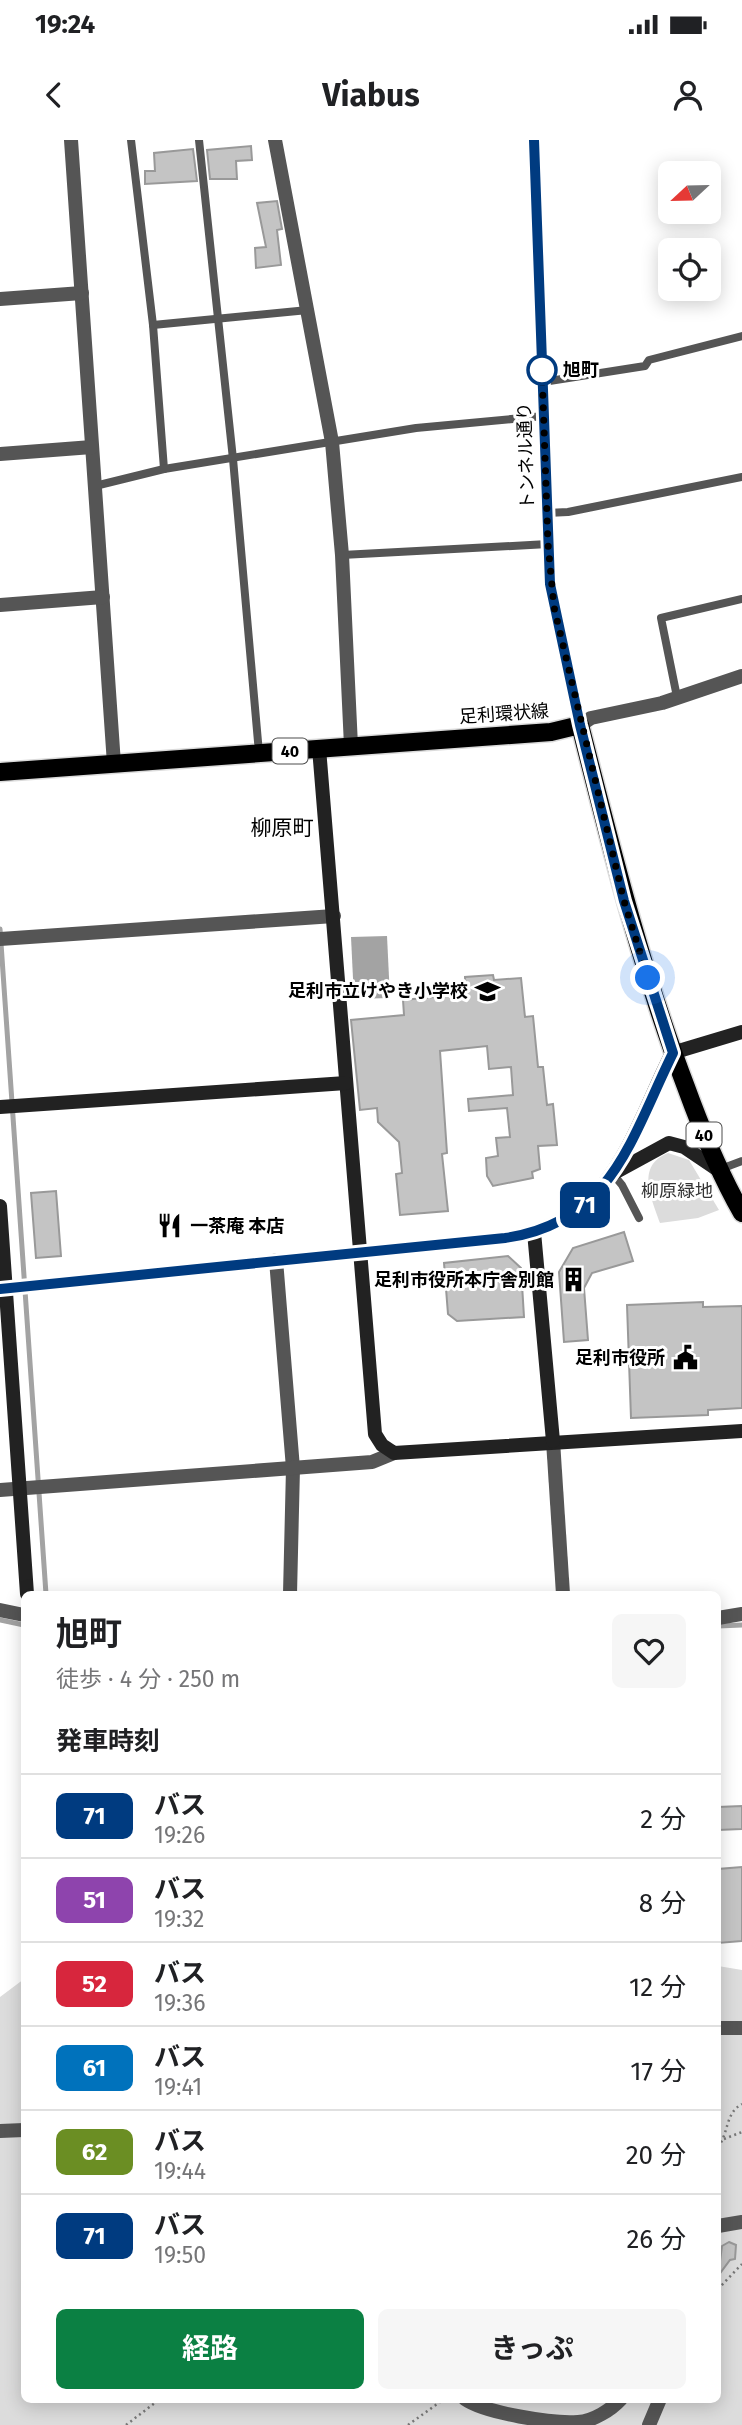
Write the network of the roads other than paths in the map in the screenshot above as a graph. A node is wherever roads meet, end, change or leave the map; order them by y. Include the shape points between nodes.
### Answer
1 (71, 140) edge
2 (131, 140) edge
3 (198, 140) edge
4 (275, 140) edge
5 (534, 140) edge
6 (82, 293) junction
7 (0, 299) edge
8 (308, 310) junction
9 (218, 319) junction
10 (153, 325) junction
11 (742, 336) edge
12 (543, 382) junction
13 (544, 416) junction
14 (332, 442) junction
15 (92, 447) junction
16 (0, 454) edge
17 (233, 460) junction
18 (164, 469) junction
19 (742, 477) edge
20 (95, 486) junction
21 (548, 513) junction
22 (548, 544) junction
23 (342, 555) junction
24 (103, 597) junction
25 (742, 599) edge
26 (0, 605) edge
27 (742, 676) edge
28 (677, 697) junction
29 (580, 725) junction
30 (351, 746) junction
31 (319, 748) junction
32 (259, 753) junction
33 (114, 764) junction
34 (0, 772) edge
35 (334, 916) junction
36 (0, 939) edge
37 (742, 1032) edge
38 (673, 1053) junction
39 (346, 1083) junction
40 (0, 1107) edge
41 (742, 1161) edge
42 (718, 1170) junction
43 (612, 1174) junction
44 (0, 1206) edge
45 (742, 1213) edge
46 (639, 1218) dead end
47 (534, 1232) junction
48 (358, 1253) junction
49 (276, 1260) junction
50 (3, 1289) edge
51 (742, 1432) edge
52 (553, 1441) junction
53 (394, 1453) junction
54 (293, 1468) junction
55 (20, 1489) junction
56 (0, 1490) edge
57 (27, 1591) edge
58 (290, 1591) edge
59 (564, 1591) edge
60 (0, 1611) edge
61 (21, 1614) edge
62 (742, 1614) edge
63 (721, 1618) edge
64 (721, 2028) edge
65 (742, 2028) edge
66 (21, 2130) edge
67 (0, 2131) edge
68 (742, 2222) edge
69 (721, 2225) edge
70 (474, 2403) edge
71 (616, 2403) edge
72 (658, 2403) edge
73 (649, 2425) edge

1 - 6 street
2 - 10 lane
3 - 9 lane
4 - 8 street
5 - 12 street, トンネル通り
6 - 7 street
6 - 15 street
8 - 9 lane
8 - 14 street
9 - 10 lane
9 - 17 lane
10 - 18 lane
11 - 12 lane via 649,360 645,366
12 - 13 street, トンネル通り
13 - 14 lane via 416,428
13 - 21 street, トンネル通り
14 - 17 lane
14 - 23 street
15 - 16 street
15 - 20 street
17 - 18 lane
17 - 32 lane
18 - 20 lane
19 - 21 lane
20 - 24 street
21 - 22 street, トンネル通り
22 - 23 lane
22 - 29 street, トンネル通り via 554,607
23 - 30 street
24 - 26 street
24 - 33 street
25 - 28 lane via 661,618
27 - 28 street
28 - 29 street via 591,718
29 - 30 main road, 足利環状線 / 40 via 551,732
29 - 38 main road, 40 via 632,931
30 - 31 main road, 足利環状線 / 40
31 - 32 main road, 足利環状線 / 40
31 - 35 street
32 - 33 main road, 足利環状線 / 40
33 - 34 main road, 足利環状線 / 40
35 - 36 street
35 - 39 street
37 - 38 street
38 - 42 main road, 40
38 - 43 street
39 - 40 street
39 - 48 street
41 - 42 lane
42 - 43 street via 684,1147 669,1143
42 - 45 main road, 40
43 - 46 lane
43 - 47 street via 580,1209 559,1224
44 - 50 street
47 - 48 street
47 - 52 street
48 - 49 street
48 - 53 street via 375,1434
49 - 50 street
49 - 54 street
50 - 55 street
51 - 52 street
52 - 53 street
52 - 59 street
53 - 54 street via 372,1462
54 - 55 street
54 - 58 street
55 - 56 street
55 - 57 street
60 - 61 street
62 - 63 street
64 - 65 street
66 - 67 street
68 - 69 street
70 - 71 street via 578,2422
72 - 73 street

